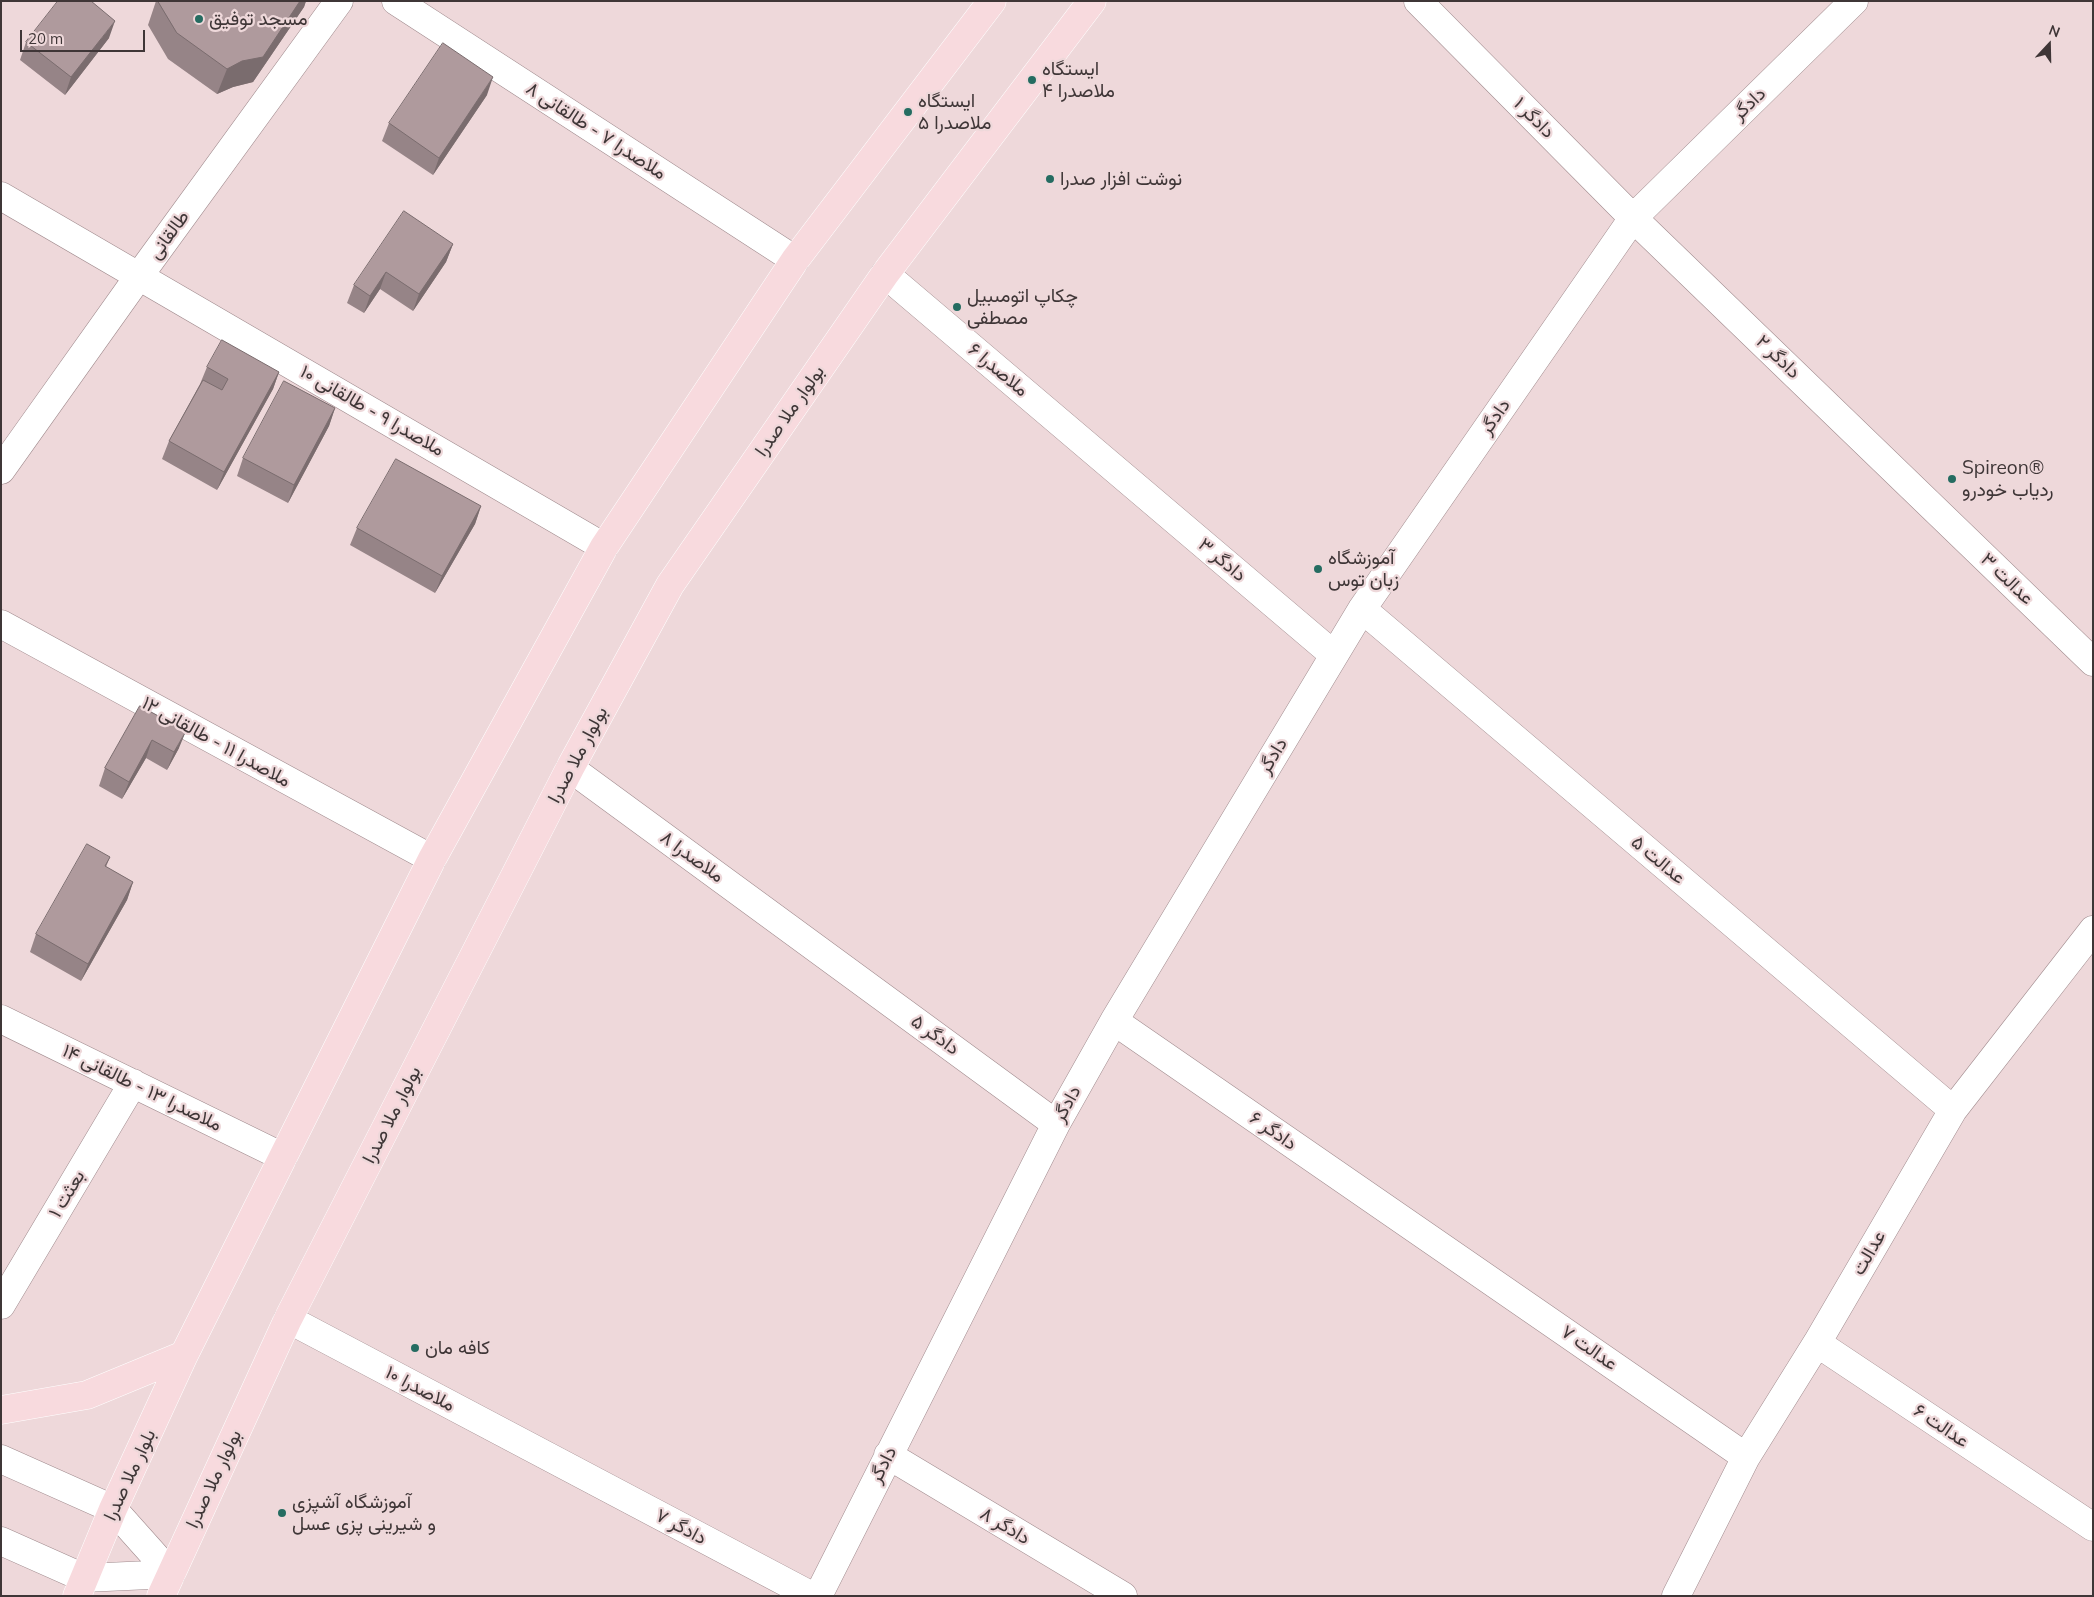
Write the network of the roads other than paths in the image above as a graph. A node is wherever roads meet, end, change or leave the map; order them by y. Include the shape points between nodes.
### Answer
1 (339, 1) edge
2 (396, 1) edge
3 (992, 1) edge
4 (1092, 1) edge
5 (1854, 1) edge
6 (1427, 10) edge
7 (1, 196) edge
8 (1633, 218) junction
9 (795, 260) junction
10 (885, 274) junction
11 (139, 276) junction
12 (1111, 466) joint
13 (1, 470) edge
14 (1922, 496) joint
15 (604, 547) junction
16 (1362, 610) junction
17 (1, 624) edge
18 (1334, 655) junction
19 (2093, 662) edge
20 (570, 768) junction
21 (432, 859) junction
22 (2093, 930) edge
23 (813, 946) joint
24 (1, 1019) edge
25 (1114, 1021) junction
26 (134, 1084) junction
27 (1953, 1110) junction
28 (1056, 1124) junction
29 (283, 1157) junction
30 (1432, 1240) joint
31 (1, 1305) edge
32 (288, 1319) junction
33 (1817, 1343) junction
34 (184, 1356) junction
35 (1, 1410) edge
36 (888, 1455) junction
37 (1746, 1456) junction
38 (551, 1458) joint
39 (1, 1459) edge
40 (113, 1509) junction
41 (2093, 1527) edge
42 (1, 1541) edge
43 (166, 1585) edge
44 (81, 1587) edge
45 (812, 1596) edge
46 (818, 1596) edge
47 (1123, 1596) edge
48 (1676, 1596) edge

1 - 11 street, طالقانی
2 - 9 street, ملاصدرا ۷ - طالقانی ۸
3 - 9 main road
4 - 10 main road, بولوار ملا صدرا
5 - 8 street, دادگر
6 - 8 street, دادگر ۱
7 - 11 street, ملاصدرا ۹ - طالقانی ۱۰
8 - 14 street, دادگر ۲
8 - 16 street, دادگر
9 - 15 main road
10 - 12 street, ملاصدرا ۶
10 - 20 main road, بولوار ملا صدرا via 670,585
11 - 13 street, طالقانی
11 - 15 street, ملاصدرا ۹ - طالقانی ۱۰
12 - 18 street, دادگر ۳
14 - 19 street, عدالت ۳
15 - 21 main road
16 - 18 street, دادگر
16 - 27 street, عدالت ۵
17 - 21 street, ملاصدرا ۱۱ - طالقانی ۱۲
18 - 25 street, دادگر
20 - 23 street, ملاصدرا ۸
20 - 32 main road, بولوار ملا صدرا
21 - 29 main road
22 - 27 street, عدالت
23 - 28 street, دادگر ۵
24 - 26 street, ملاصدرا ۱۳ - طالقانی ۱۴
25 - 28 street, دادگر
25 - 30 street, دادگر ۶
26 - 29 street, ملاصدرا ۱۳ - طالقانی ۱۴
26 - 31 street, بعثت ۱
27 - 33 street, عدالت
28 - 36 street, دادگر
29 - 34 main road
30 - 37 street, عدالت ۷
32 - 38 street, ملاصدرا ۱۰
32 - 43 main road, بولوار ملا صدرا
33 - 37 street, عدالت
33 - 41 street, عدالت ۶
34 - 35 main road via 87,1395
34 - 40 main road, بلوار ملا صدرا
36 - 46 street, دادگر
36 - 47 street, دادگر ۸
37 - 48 street, عدالت
38 - 45 street, دادگر ۷
39 - 40 street
40 - 43 street
40 - 44 main road, بلوار ملا صدرا
42 - 44 street
43 - 44 street

